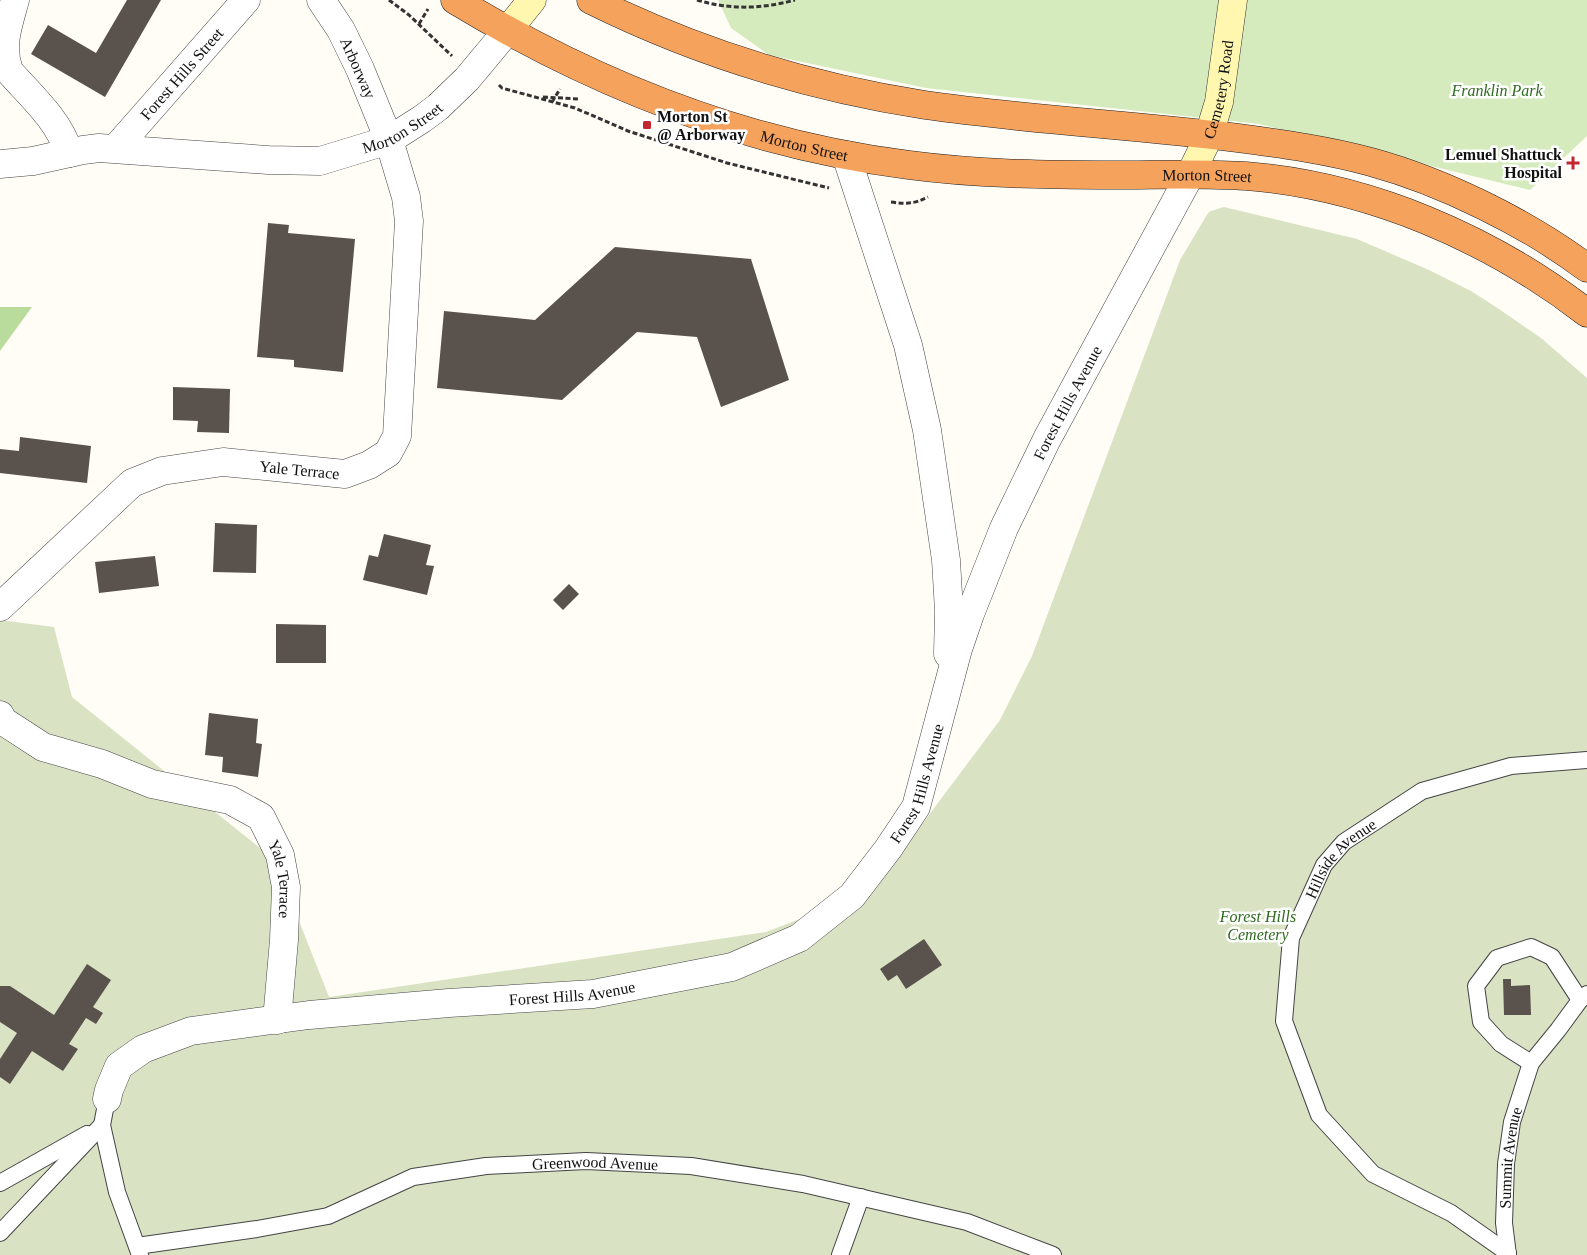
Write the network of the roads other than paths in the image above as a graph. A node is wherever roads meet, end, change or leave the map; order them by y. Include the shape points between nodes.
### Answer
1 (15, 0) edge
2 (246, 0) edge
3 (321, 0) edge
4 (532, 0) edge
5 (592, 0) edge
6 (1233, 0) edge
7 (443, 2) edge
8 (507, 31) junction
9 (1209, 135) junction
10 (389, 140) junction
11 (116, 148) junction
12 (68, 153) junction
13 (846, 155) junction
14 (0, 164) edge
15 (1190, 175) junction
16 (1587, 268) edge
17 (1587, 313) edge
18 (0, 607) edge
19 (945, 698) junction
20 (0, 715) edge
21 (1587, 760) edge
22 (1584, 997) edge
23 (277, 1020) junction
24 (1530, 1063) junction
25 (105, 1112) junction
26 (0, 1183) edge
27 (861, 1197) junction
28 (0, 1233) edge
29 (139, 1251) edge
30 (1508, 1254) edge
31 (840, 1255) edge
32 (1053, 1255) edge

1 - 12 street via 4,40 4,60 9,71 54,123
2 - 11 street, Forest Hills Street
3 - 10 street, Arborway via 360,69
4 - 8 street
5 - 9 highway via 658,30 740,61 852,91 945,108
6 - 9 street, Cemetery Road via 1219,102
7 - 8 highway
8 - 10 street, Morton Street via 477,69 438,107
8 - 13 highway, Morton Street via 563,60 677,108 773,138
9 - 15 street, Cemetery Road
9 - 16 highway via 1317,150 1396,170 1491,210
10 - 11 street, Morton Street via 320,161
10 - 18 street, Yale Terrace via 406,197 409,221 397,436 388,453 345,474 223,462 162,471 132,484
11 - 12 street, Morton Street
12 - 14 street, Morton Street
13 - 15 highway, Morton Street via 988,173
13 - 19 street, Forest Hills Avenue via 908,345 927,430 946,560 949,650
15 - 17 highway, Morton Street via 1270,179 1378,203 1436,225 1494,253
15 - 19 street, Forest Hills Avenue via 1025,483 970,614
19 - 23 street, Forest Hills Avenue via 916,807 852,896 799,938 732,967 593,994 440,1004
20 - 23 street, Yale Terrace via 3,721 43,747 102,764 152,784 230,800 261,817 280,855 286,887
21 - 30 lane, Hillside Avenue via 1511,766 1422,791 1344,842 1324,865 1291,938 1284,1021 1319,1115 1373,1174 1451,1213
22 - 24 lane, Summit Avenue
22 - 24 lane, Summit Avenue via 1552,957 1531,947 1497,958 1476,986 1481,1022 1501,1044
23 - 25 street, Forest Hills Avenue via 191,1031 143,1049 120,1066 109,1090
24 - 30 lane, Summit Avenue via 1512,1122 1506,1164 1504,1223
25 - 26 lane
25 - 28 lane
25 - 29 lane via 117,1192
27 - 29 lane, Greenwood Avenue via 691,1166 586,1161 486,1166 413,1177 328,1216
27 - 31 lane
27 - 32 lane, Greenwood Avenue via 967,1222

